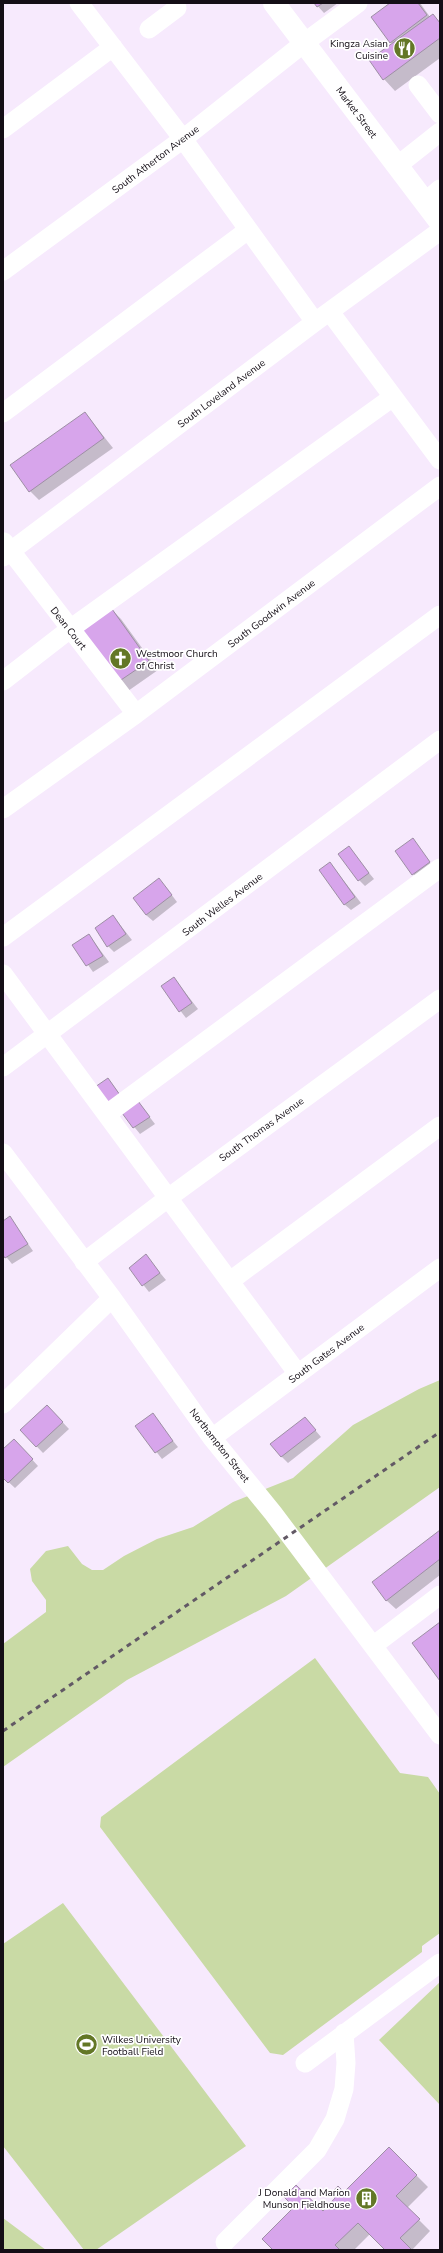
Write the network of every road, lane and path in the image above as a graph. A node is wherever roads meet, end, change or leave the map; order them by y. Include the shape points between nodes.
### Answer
1 (79, 3) edge
2 (274, 3) edge
3 (358, 3) edge
4 (178, 5) edge
5 (149, 29) dead end
6 (304, 43) junction
7 (113, 47) junction
8 (418, 85) dead end
9 (440, 114) edge
10 (3, 129) edge
11 (438, 138) edge
12 (183, 139) junction
13 (397, 166) junction
14 (432, 196) edge
15 (440, 222) edge
16 (248, 230) junction
17 (440, 231) edge
18 (3, 271) edge
19 (323, 317) junction
20 (393, 397) junction
21 (3, 413) edge
22 (440, 460) edge
23 (440, 486) edge
24 (6, 550) edge
25 (440, 615) edge
26 (70, 630) junction
27 (3, 681) edge
28 (136, 714) junction
29 (440, 740) edge
30 (3, 809) edge
31 (440, 868) edge
32 (3, 937) edge
33 (3, 974) edge
34 (440, 999) edge
35 (48, 1034) junction
36 (3, 1067) edge
37 (106, 1114) junction
38 (440, 1126) edge
39 (3, 1153) edge
40 (168, 1198) junction
41 (84, 1262) junction
42 (440, 1268) edge
43 (230, 1281) junction
44 (112, 1298) junction
45 (298, 1374) junction
46 (3, 1404) edge
47 (212, 1438) junction
48 (440, 1595) edge
49 (374, 1645) junction
50 (440, 1735) edge
51 (440, 1963) edge
52 (344, 2033) junction
53 (305, 2063) dead end
54 (225, 2242) dead end

1 - 7 street
2 - 6 main road, Market Street
3 - 6 street, South Atherton Avenue
4 - 5 street
6 - 12 street, South Atherton Avenue
6 - 13 main road, Market Street
7 - 10 street
7 - 12 street
8 - 9 street
11 - 13 street
12 - 16 street
12 - 18 street, South Atherton Avenue
13 - 14 main road, Market Street
14 - 15 main road, Market Street
16 - 19 street
16 - 21 street
17 - 19 street, South Loveland Avenue
19 - 20 street
19 - 24 street, South Loveland Avenue
20 - 22 street
20 - 26 street
23 - 28 street, South Goodwin Avenue
24 - 26 street, Dean Court
25 - 32 street
26 - 27 street
26 - 28 street, Dean Court
28 - 30 street, South Goodwin Avenue
29 - 35 street, South Welles Avenue
31 - 37 street
33 - 35 street
34 - 40 street, South Thomas Avenue
35 - 36 street, South Welles Avenue
35 - 37 street
37 - 40 street
38 - 43 street
39 - 41 street, Northampton Street
40 - 41 street, South Thomas Avenue
40 - 43 street
41 - 44 street, Northampton Street
42 - 45 street, South Gates Avenue
43 - 45 street
44 - 46 street
44 - 47 street, Northampton Street
45 - 47 street, South Gates Avenue
47 - 49 street, Northampton Street
48 - 49 street
49 - 50 street, Northampton Street
51 - 52 street
52 - 53 street
52 - 54 street via 344,2089 331,2126 317,2150

